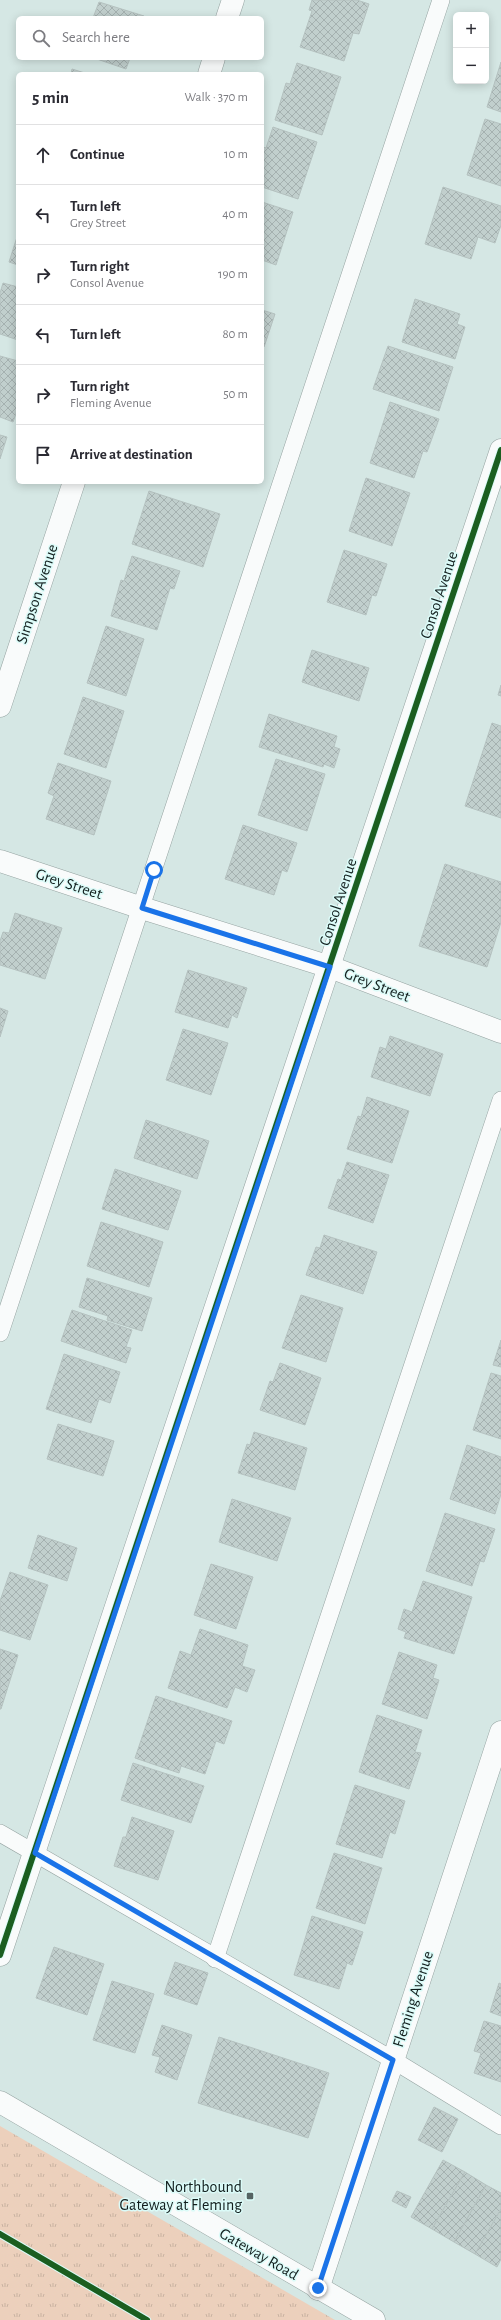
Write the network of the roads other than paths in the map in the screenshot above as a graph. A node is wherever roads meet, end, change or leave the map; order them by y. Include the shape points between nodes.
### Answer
1 (233, 0) edge
2 (441, 0) edge
3 (228, 16) edge
4 (213, 60) edge
5 (210, 72) edge
6 (501, 450) edge
7 (73, 484) edge
8 (0, 706) edge
9 (0, 861) edge
10 (142, 908) junction
11 (330, 967) junction
12 (501, 1032) edge
13 (501, 1100) edge
14 (0, 1333) edge
15 (501, 1732) edge
16 (0, 1833) edge
17 (35, 1853) junction
18 (0, 1955) edge
19 (215, 1958) junction
20 (393, 2060) junction
21 (0, 2102) edge
22 (501, 2126) edge
23 (318, 2288) junction
24 (374, 2320) edge

1 - 3 street
2 - 10 lane
4 - 5 street
6 - 11 street, Consol Avenue
7 - 8 street, Simpson Avenue
9 - 10 street, Grey Street
10 - 11 street, Grey Street
10 - 14 lane
11 - 12 street, Grey Street
11 - 17 street, Consol Avenue
13 - 19 lane
15 - 20 street, Fleming Avenue
16 - 17 lane
17 - 18 street, Consol Avenue
17 - 19 lane
19 - 20 lane
20 - 22 lane
20 - 23 street, Fleming Avenue
21 - 23 street, Gateway Road
23 - 24 street, Gateway Road

